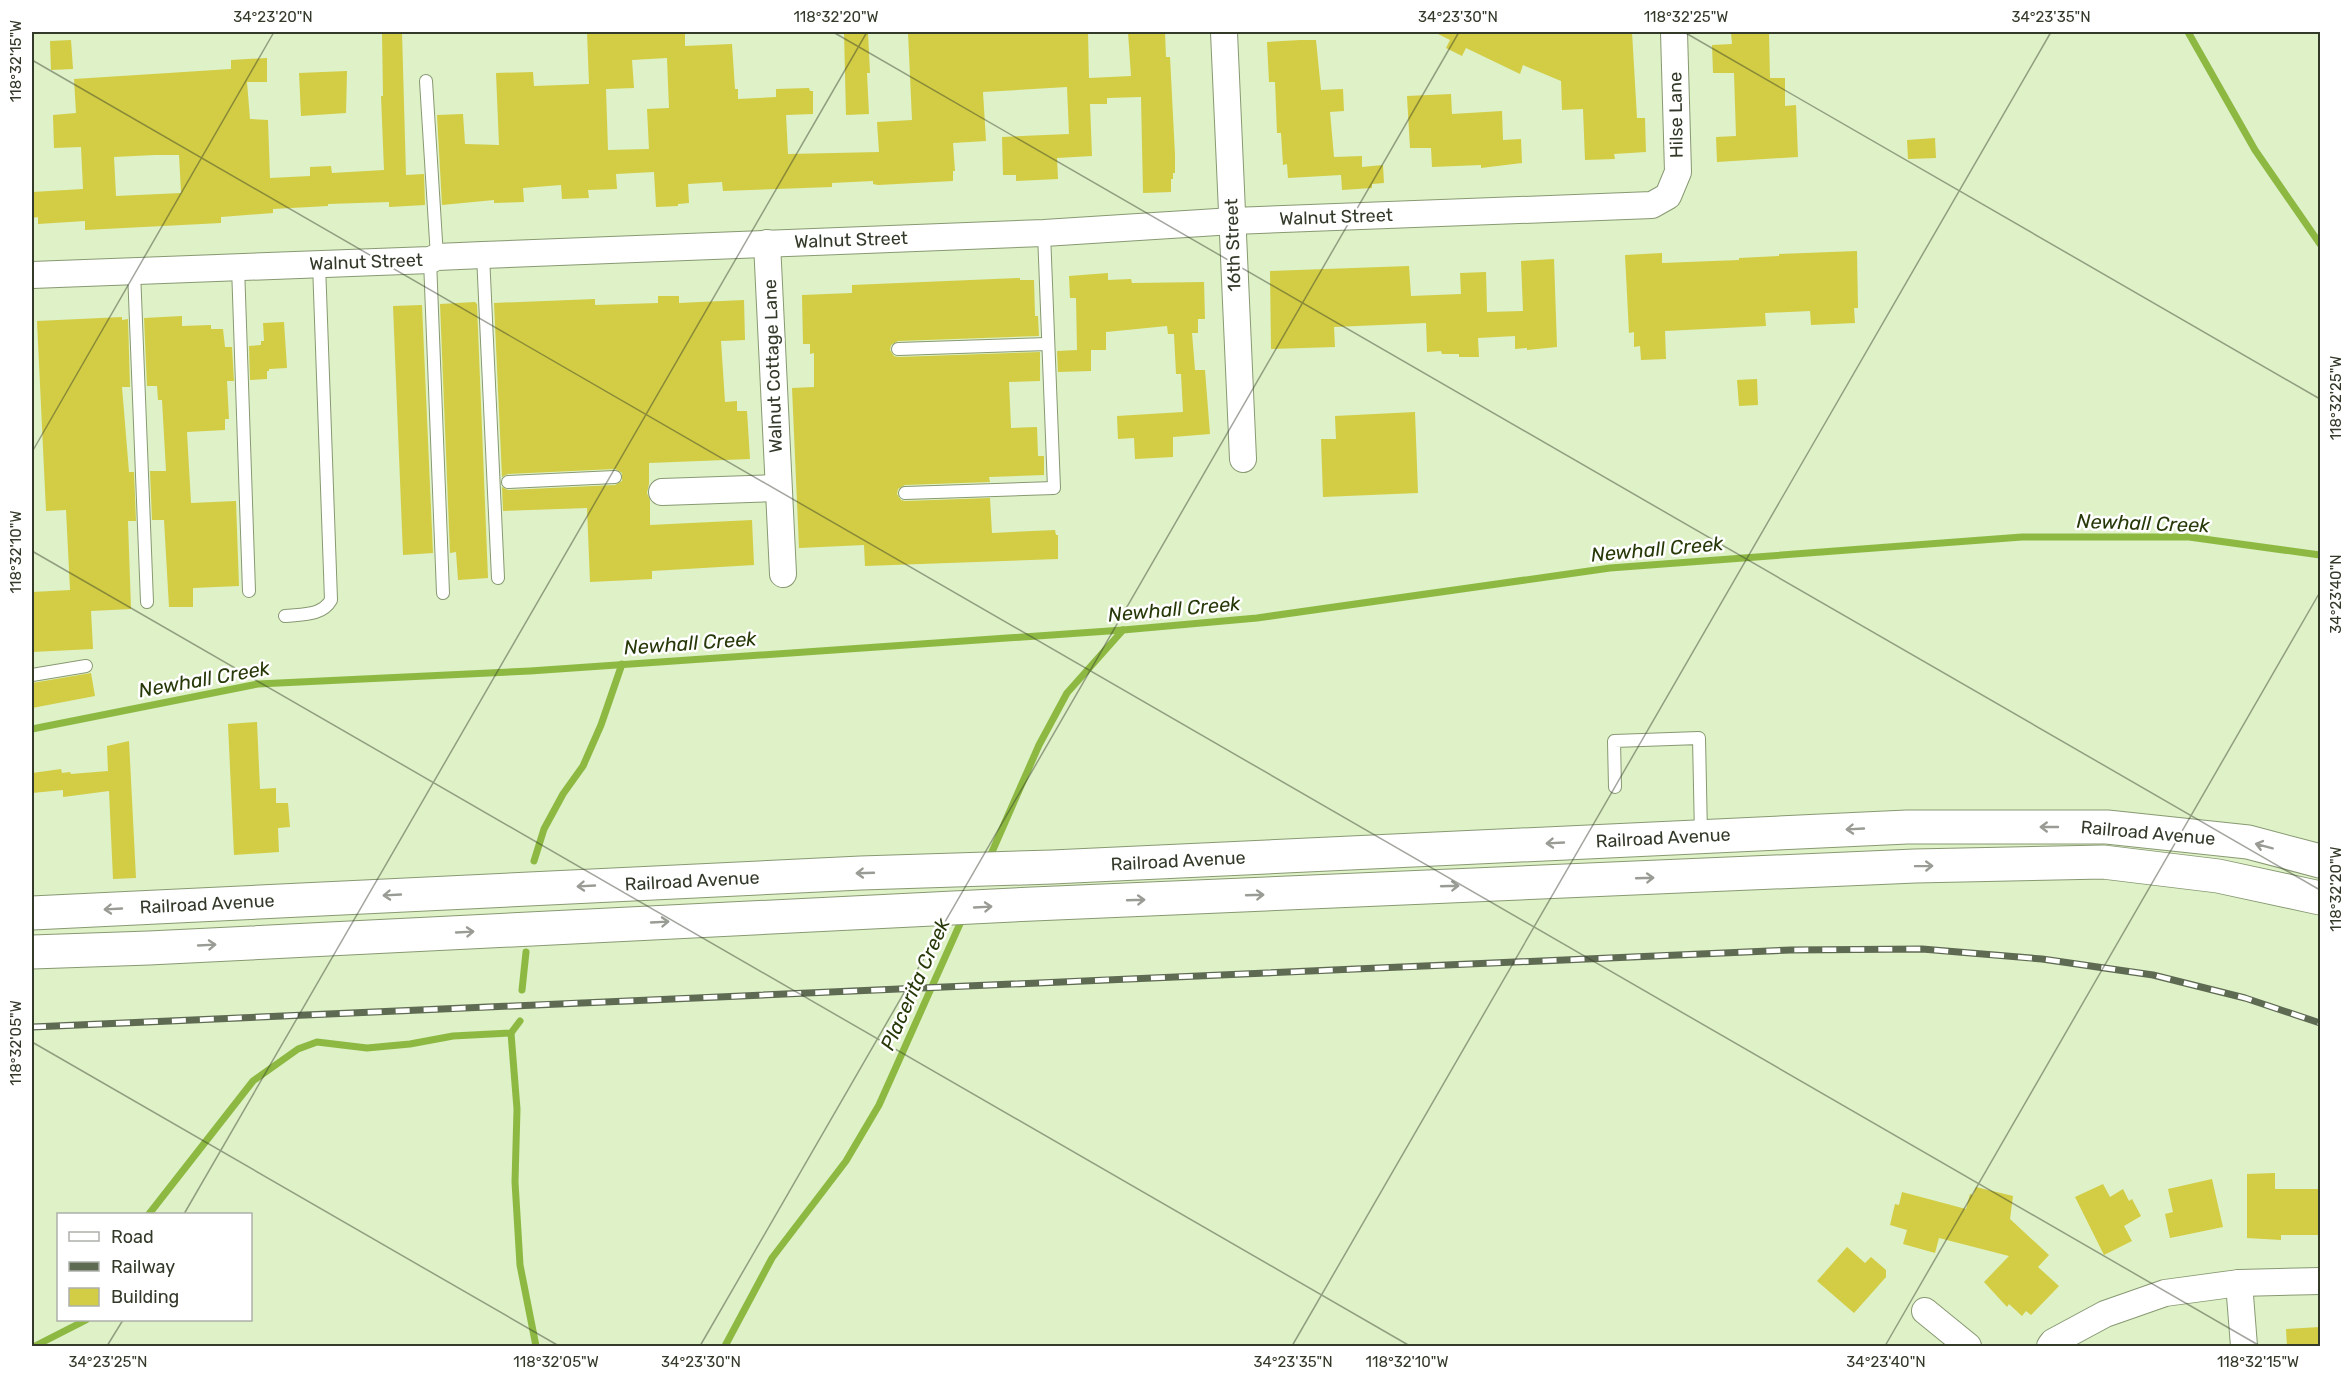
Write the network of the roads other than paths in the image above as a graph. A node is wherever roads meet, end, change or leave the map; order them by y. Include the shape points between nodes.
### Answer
1 (1224, 32) edge
2 (1674, 32) edge
3 (426, 81) dead end
4 (1668, 196) joint
5 (1233, 221) junction
6 (1044, 233) junction
7 (767, 243) junction
8 (483, 255) junction
9 (434, 259) junction
10 (319, 264) junction
11 (238, 266) junction
12 (134, 271) junction
13 (32, 275) edge
14 (1048, 344) junction
15 (898, 349) dead end
16 (1243, 459) dead end
17 (615, 477) dead end
18 (508, 482) dead end
19 (778, 488) junction
20 (662, 492) dead end
21 (905, 493) dead end
22 (783, 574) dead end
23 (498, 578) dead end
24 (249, 591) dead end
25 (443, 593) dead end
26 (147, 602) dead end
27 (285, 616) dead end
28 (86, 666) dead end
29 (32, 675) edge
30 (1615, 788) dead end
31 (1701, 837) junction
32 (2320, 861) edge
33 (2320, 898) edge
34 (181, 905) junction
35 (32, 913) edge
36 (32, 941) edge
37 (32, 952) edge
38 (2320, 1281) edge
39 (2240, 1283) junction
40 (1925, 1311) dead end
41 (1968, 1347) edge
42 (2050, 1347) edge
43 (2244, 1347) edge

1 - 5 street, 16th Street
2 - 4 street, Hilse Lane via 1678,172
3 - 9 lane
4 - 5 street, Walnut Street via 1652,205
5 - 6 street, Walnut Street
5 - 16 street, 16th Street
6 - 7 street, Walnut Street
6 - 14 lane
7 - 8 street, Walnut Street
7 - 19 street, Walnut Cottage Lane
8 - 9 street, Walnut Street
8 - 23 lane
9 - 10 street, Walnut Street
9 - 25 lane
10 - 11 street, Walnut Street
10 - 27 lane via 331,600 319,612
11 - 12 street, Walnut Street
11 - 24 lane
12 - 13 street, Walnut Street
12 - 26 lane
14 - 15 lane
14 - 21 lane via 1054,488
17 - 18 lane
19 - 20 street
19 - 22 street, Walnut Cottage Lane
28 - 29 lane
30 - 31 lane via 1614,741 1699,738
32 -> 31 main road, Railroad Avenue via 2248,842 2107,827 1907,826
31 -> 34 main road, Railroad Avenue
37 -> 33 main road, Railroad Avenue via 1915,866 2103,862 2218,876
34 -> 35 main road, Railroad Avenue
34 - 36 main road via 162,924 140,930 37,935
38 - 39 street
39 - 42 street via 2165,1293 2105,1314
39 - 43 street
40 - 41 street

